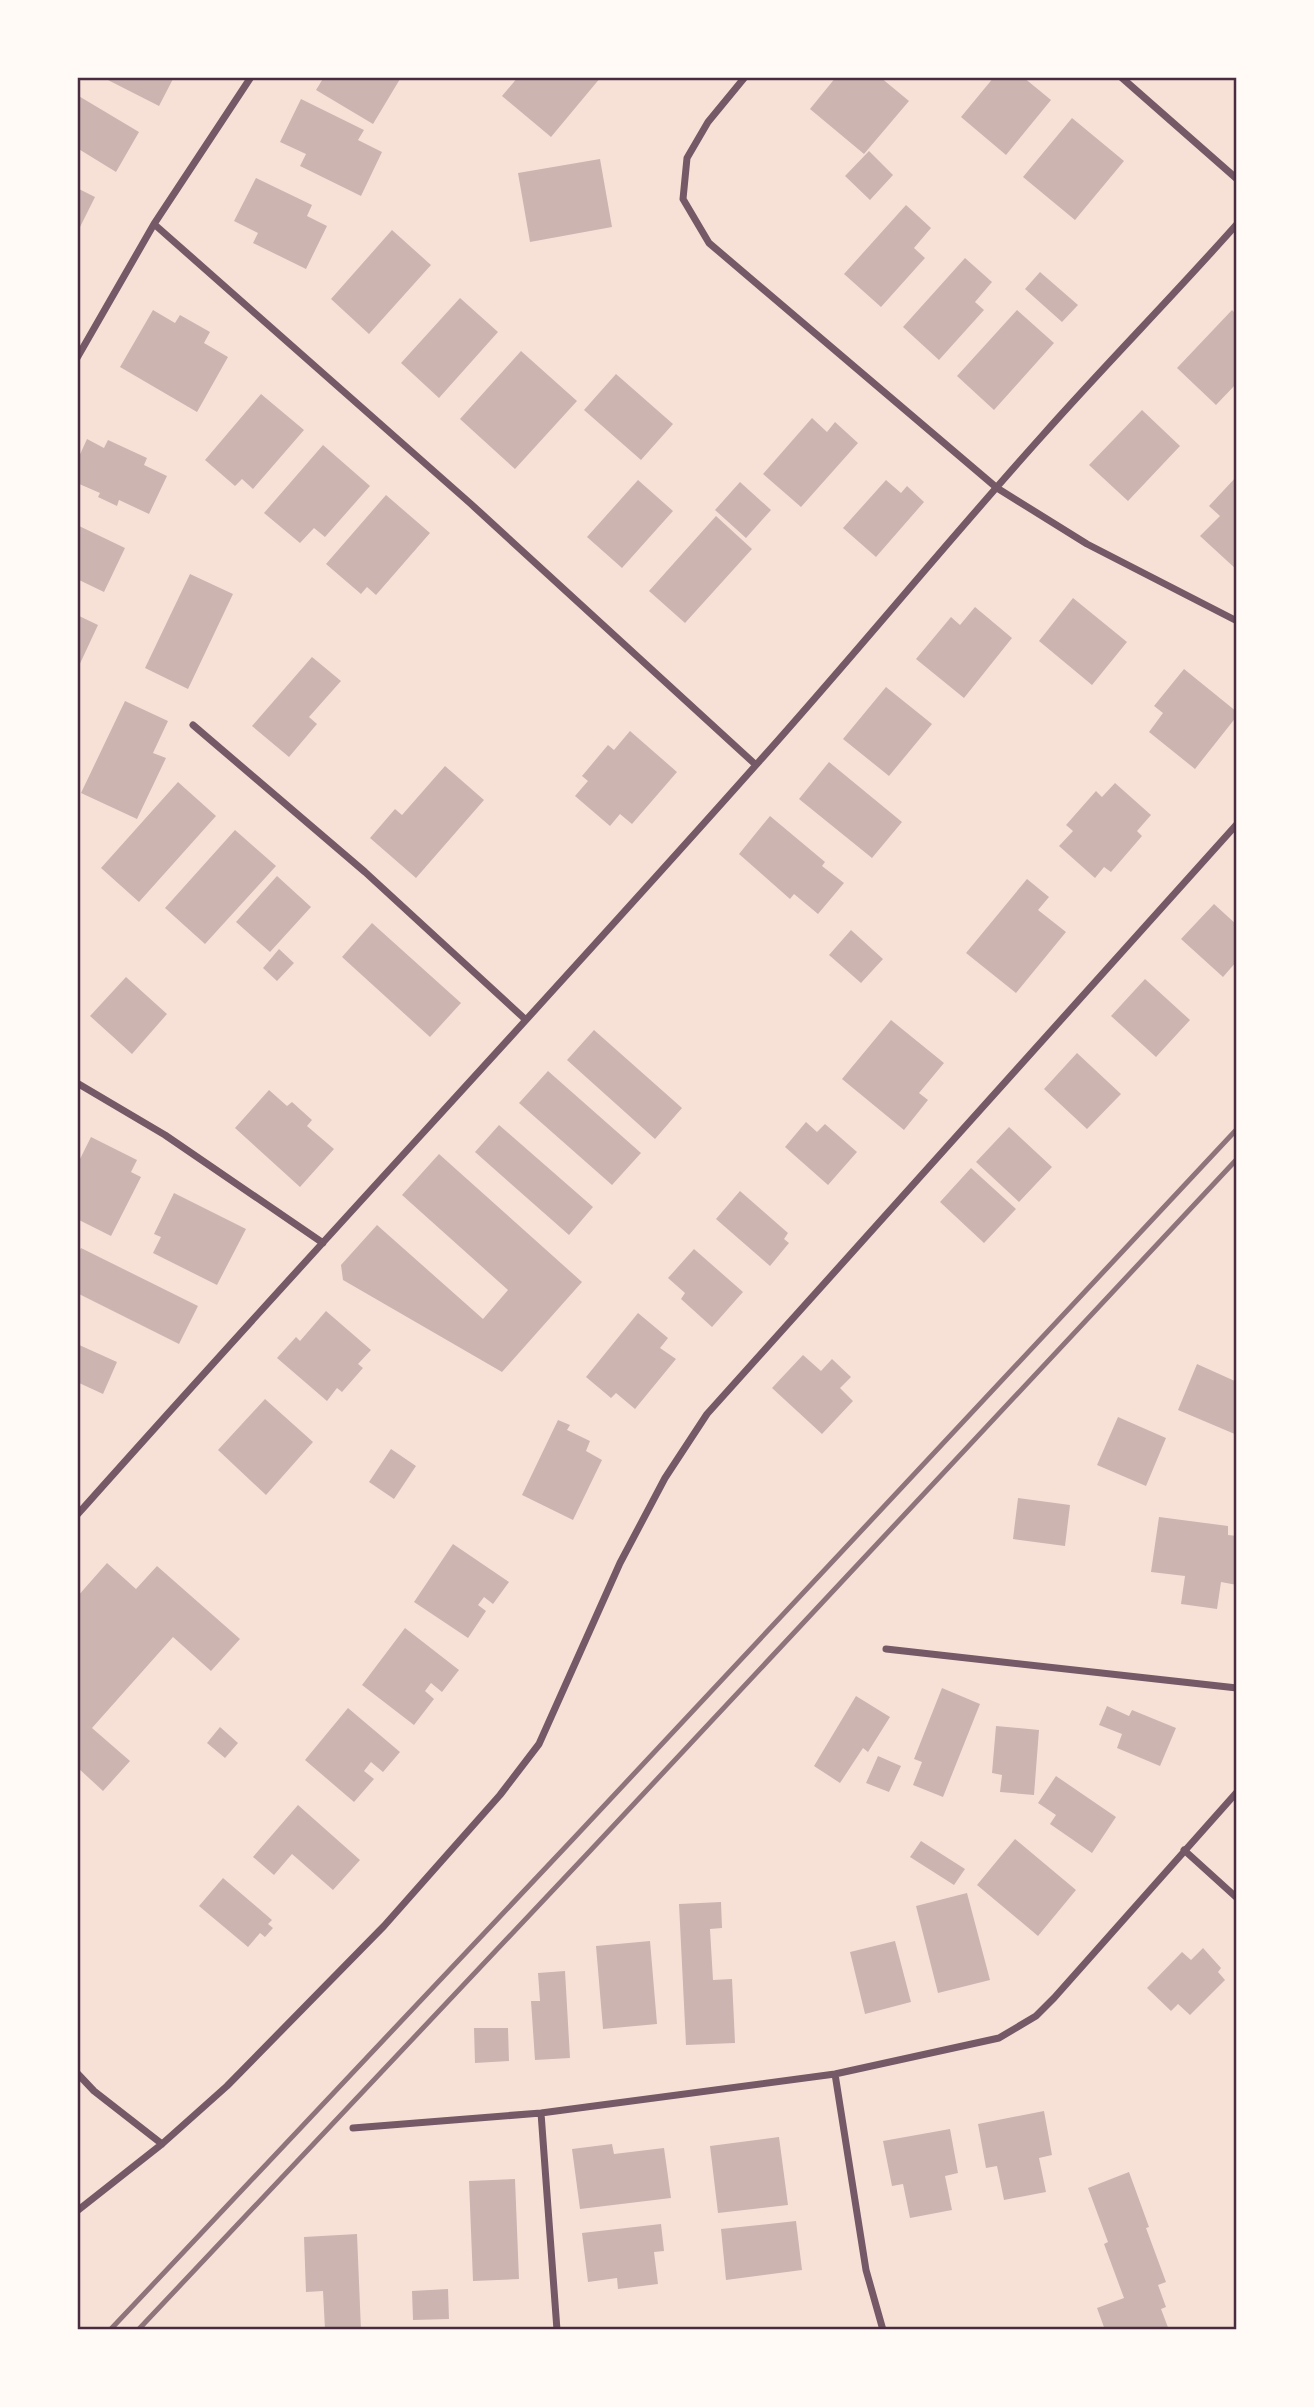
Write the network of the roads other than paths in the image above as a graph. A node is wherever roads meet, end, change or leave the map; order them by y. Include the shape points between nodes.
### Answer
1 (251, 77) edge
2 (745, 77) edge
3 (1121, 77) edge
4 (1237, 178) edge
5 (154, 224) junction
6 (1237, 224) edge
7 (77, 358) edge
8 (997, 488) junction
9 (1237, 621) edge
10 (193, 725) dead end
11 (757, 765) junction
12 (1237, 824) edge
13 (526, 1020) junction
14 (77, 1083) edge
15 (323, 1243) junction
16 (77, 1515) edge
17 (886, 1648) dead end
18 (1237, 1688) edge
19 (1237, 1792) edge
20 (1184, 1850) junction
21 (1237, 1898) edge
22 (77, 2073) edge
23 (835, 2074) junction
24 (541, 2113) junction
25 (353, 2128) dead end
26 (162, 2144) junction
27 (77, 2211) edge
28 (557, 2330) edge
29 (883, 2330) edge

1 - 5 street
2 - 8 street via 708,122 687,158 683,199 709,243
3 - 4 street
5 - 7 street
5 - 11 street
6 - 8 street
8 - 9 street via 1087,544
8 - 11 street
10 - 13 street via 365,872
11 - 13 street
12 - 26 street via 707,1414 665,1478 620,1563 540,1744 500,1795 384,1926 227,2086
13 - 15 street
14 - 15 street via 165,1136
15 - 16 street
17 - 18 street
19 - 20 street
20 - 21 street
20 - 23 street via 1036,2016 999,2038
22 - 26 street
23 - 24 street
23 - 29 street via 866,2270
24 - 25 street
24 - 28 street
26 - 27 street

